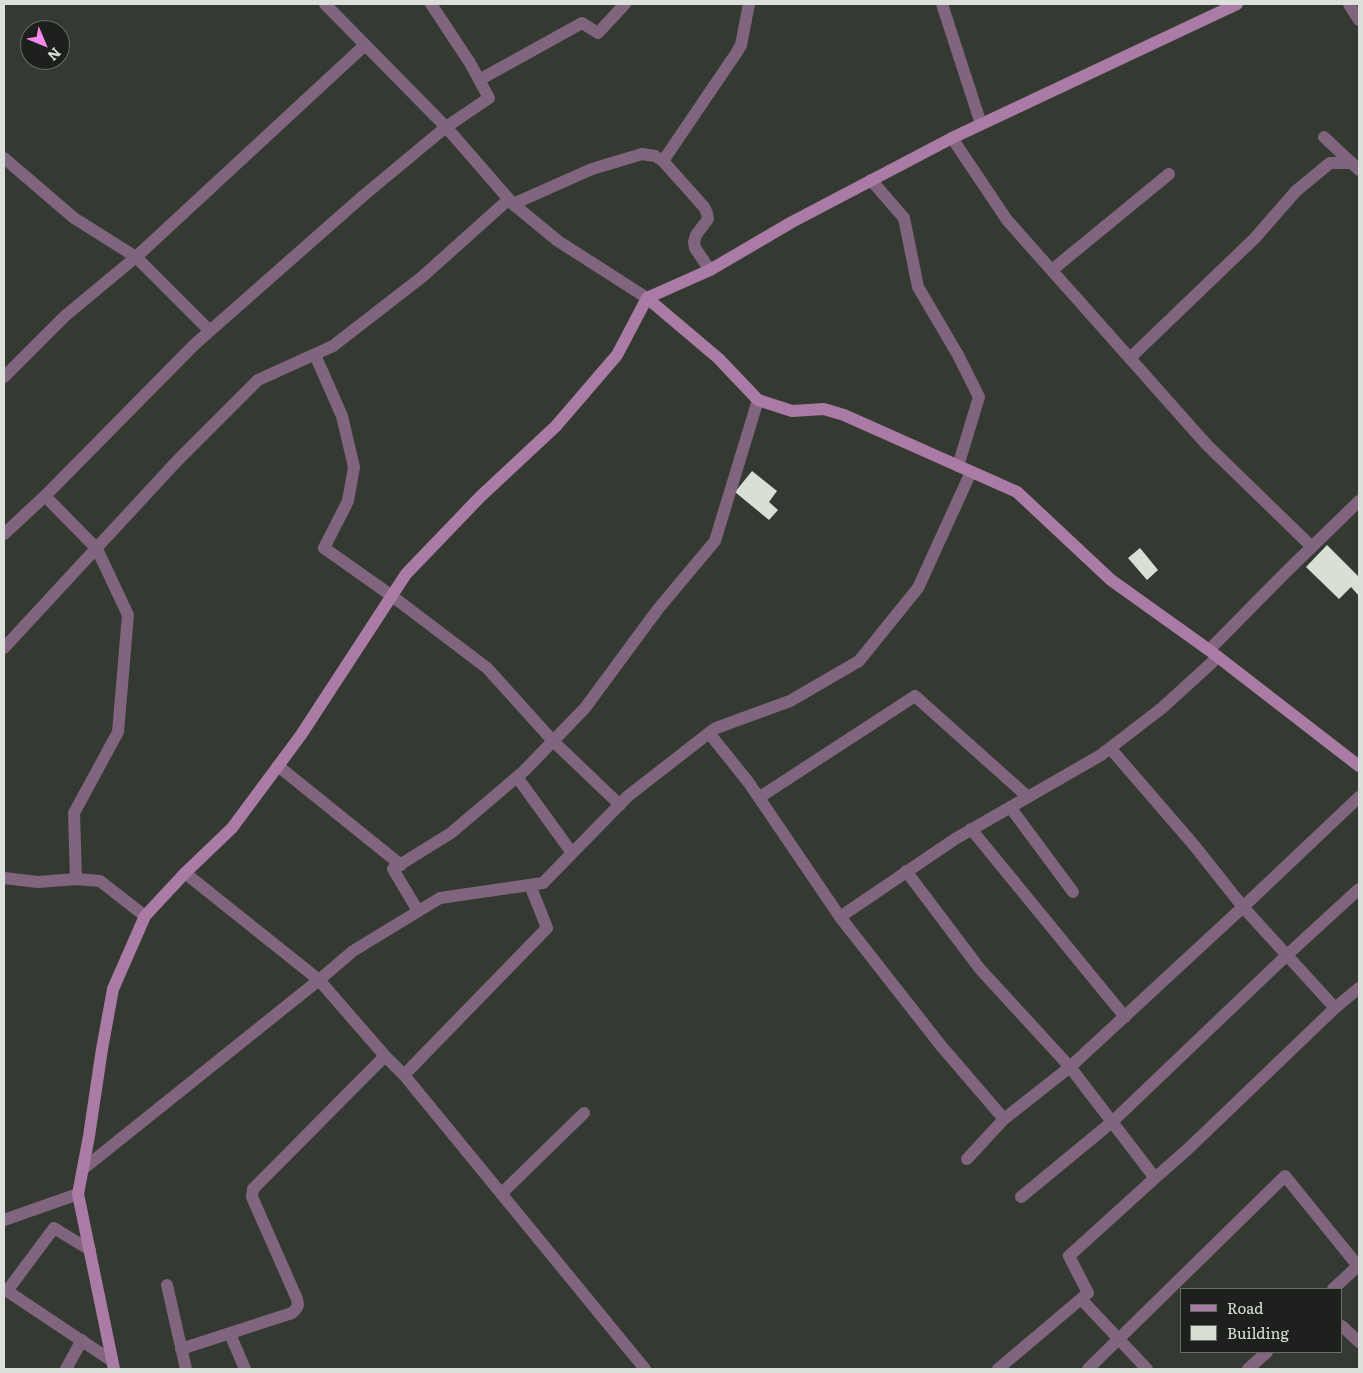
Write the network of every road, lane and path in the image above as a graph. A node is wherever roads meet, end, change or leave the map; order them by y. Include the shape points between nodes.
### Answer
1 (325, 4) edge
2 (431, 4) edge
3 (625, 4) edge
4 (749, 4) edge
5 (942, 4) edge
6 (1237, 4) edge
7 (1349, 4) edge
8 (1359, 20) edge
9 (365, 45) junction
10 (479, 80) junction
11 (981, 124) junction
12 (446, 127) junction
13 (1324, 137) dead end
14 (952, 138) junction
15 (5, 161) edge
16 (663, 161) junction
17 (1356, 167) edge
18 (1169, 174) dead end
19 (872, 180) junction
20 (511, 202) junction
21 (136, 258) junction
22 (710, 270) junction
23 (1052, 270) junction
24 (647, 298) junction
25 (210, 331) junction
26 (315, 355) junction
27 (1130, 358) junction
28 (4, 377) edge
29 (758, 400) junction
30 (958, 466) junction
31 (971, 472) junction
32 (45, 496) junction
33 (1359, 501) edge
34 (4, 534) edge
35 (1312, 546) junction
36 (97, 549) junction
37 (392, 596) junction
38 (4, 648) edge
39 (1213, 654) junction
40 (709, 733) junction
41 (553, 741) junction
42 (1110, 748) junction
43 (278, 766) junction
44 (1359, 766) edge
45 (517, 777) junction
46 (1028, 797) junction
47 (1359, 797) edge
48 (760, 798) junction
49 (620, 805) junction
50 (1010, 807) junction
51 (971, 830) junction
52 (572, 853) junction
53 (401, 865) junction
54 (906, 871) junction
55 (185, 873) junction
56 (4, 878) edge
57 (76, 878) junction
58 (530, 885) junction
59 (1359, 889) edge
60 (1073, 892) dead end
61 (1243, 907) junction
62 (418, 911) junction
63 (145, 916) junction
64 (840, 917) junction
65 (1287, 955) junction
66 (319, 980) junction
67 (1359, 988) edge
68 (1336, 1008) junction
69 (1125, 1017) junction
70 (384, 1056) junction
71 (1070, 1067) junction
72 (404, 1075) junction
73 (584, 1112) dead end
74 (1004, 1119) junction
75 (1112, 1122) junction
76 (967, 1159) dead end
77 (83, 1169) junction
78 (1155, 1178) junction
79 (502, 1193) junction
80 (78, 1194) junction
81 (1021, 1197) dead end
82 (4, 1220) edge
83 (90, 1250) junction
84 (1359, 1265) edge
85 (167, 1285) dead end
86 (1334, 1288) edge
87 (1081, 1299) junction
88 (1343, 1327) edge
89 (230, 1334) junction
90 (82, 1340) junction
91 (1120, 1340) junction
92 (1359, 1342) edge
93 (181, 1349) junction
94 (1266, 1353) edge
95 (113, 1365) edge
96 (66, 1369) edge
97 (186, 1369) edge
98 (245, 1369) edge
99 (645, 1369) edge
100 (998, 1369) edge
101 (1088, 1369) edge
102 (1147, 1369) edge
103 (1248, 1369) edge

1 - 9 street
2 - 10 street
3 - 10 street via 598,34 582,23
4 - 16 street via 737,52
5 - 11 street
6 - 11 main road
7 - 8 street
9 - 12 street
9 - 21 street
10 - 12 street via 489,98
11 - 14 main road
12 - 20 street
12 - 25 street
13 - 17 street
14 - 19 main road
14 - 23 street via 1007,220
15 - 21 street via 74,218
16 - 20 street via 642,154 592,169
16 - 22 street via 707,213 708,219 694,242
17 - 27 street via 1330,163 1296,191 1255,238
18 - 23 street
19 - 22 main road
19 - 30 street via 904,218 918,287 979,397
20 - 24 street via 558,241
20 - 26 street via 422,277 333,346
21 - 25 street
21 - 28 street via 65,316
22 - 24 main road
23 - 27 street
24 - 29 main road via 718,358
24 - 37 main road via 618,355 556,426 480,497 406,574
25 - 32 street
26 - 36 street via 258,380 177,461
26 - 37 street via 342,416 354,467 348,501 324,548
27 - 35 street via 1207,445
29 - 30 main road via 792,411 824,409 844,415
29 - 41 street via 715,541 658,609 585,708
30 - 31 main road
31 - 39 main road via 1017,492 1111,580
31 - 40 street via 918,588 859,661 790,701
32 - 34 street
32 - 36 street
33 - 35 street
35 - 39 street
36 - 38 street
36 - 57 street via 128,614 118,732 74,813
37 - 41 street via 487,668
37 - 43 main road
39 - 42 street via 1162,708
39 - 44 main road
40 - 48 street
40 - 49 street
41 - 45 street
41 - 49 street
42 - 46 street
42 - 61 street
43 - 53 street
43 - 55 main road via 232,828
45 - 52 street
45 - 53 street via 451,833
46 - 48 street via 915,696
46 - 50 street
47 - 61 street
48 - 64 street
49 - 52 street
50 - 51 street
50 - 60 street
51 - 54 street
51 - 69 street
52 - 58 street via 543,883
53 - 62 street via 393,870
54 - 64 street
54 - 71 street via 980,969
55 - 63 main road
55 - 66 street
56 - 57 street via 38,882
57 - 63 street via 100,881
58 - 62 street via 440,898
58 - 72 street via 547,928
59 - 65 street
61 - 65 street
61 - 69 street
62 - 66 street via 353,950
63 - 77 main road via 113,988
64 - 74 street via 942,1047
65 - 68 street
65 - 75 street
66 - 70 street
66 - 77 street
67 - 68 street
68 - 78 street
69 - 71 street
70 - 72 street
70 - 89 street via 253,1190 252,1198 298,1305 292,1313
71 - 74 street
71 - 75 street
72 - 79 street
73 - 79 street
74 - 76 street
75 - 78 street
75 - 81 street
77 - 80 main road
78 - 87 street via 1068,1256 1088,1293
79 - 99 street
80 - 82 street
80 - 83 main road
83 - 90 street via 54,1228 8,1291
83 - 95 main road
84 - 86 street
84 - 91 street via 1285,1176
85 - 93 street
87 - 91 street
87 - 100 street
88 - 92 street
89 - 93 street
89 - 98 street
90 - 95 street
90 - 96 street
91 - 101 street
91 - 102 street
93 - 97 street
94 - 103 street

